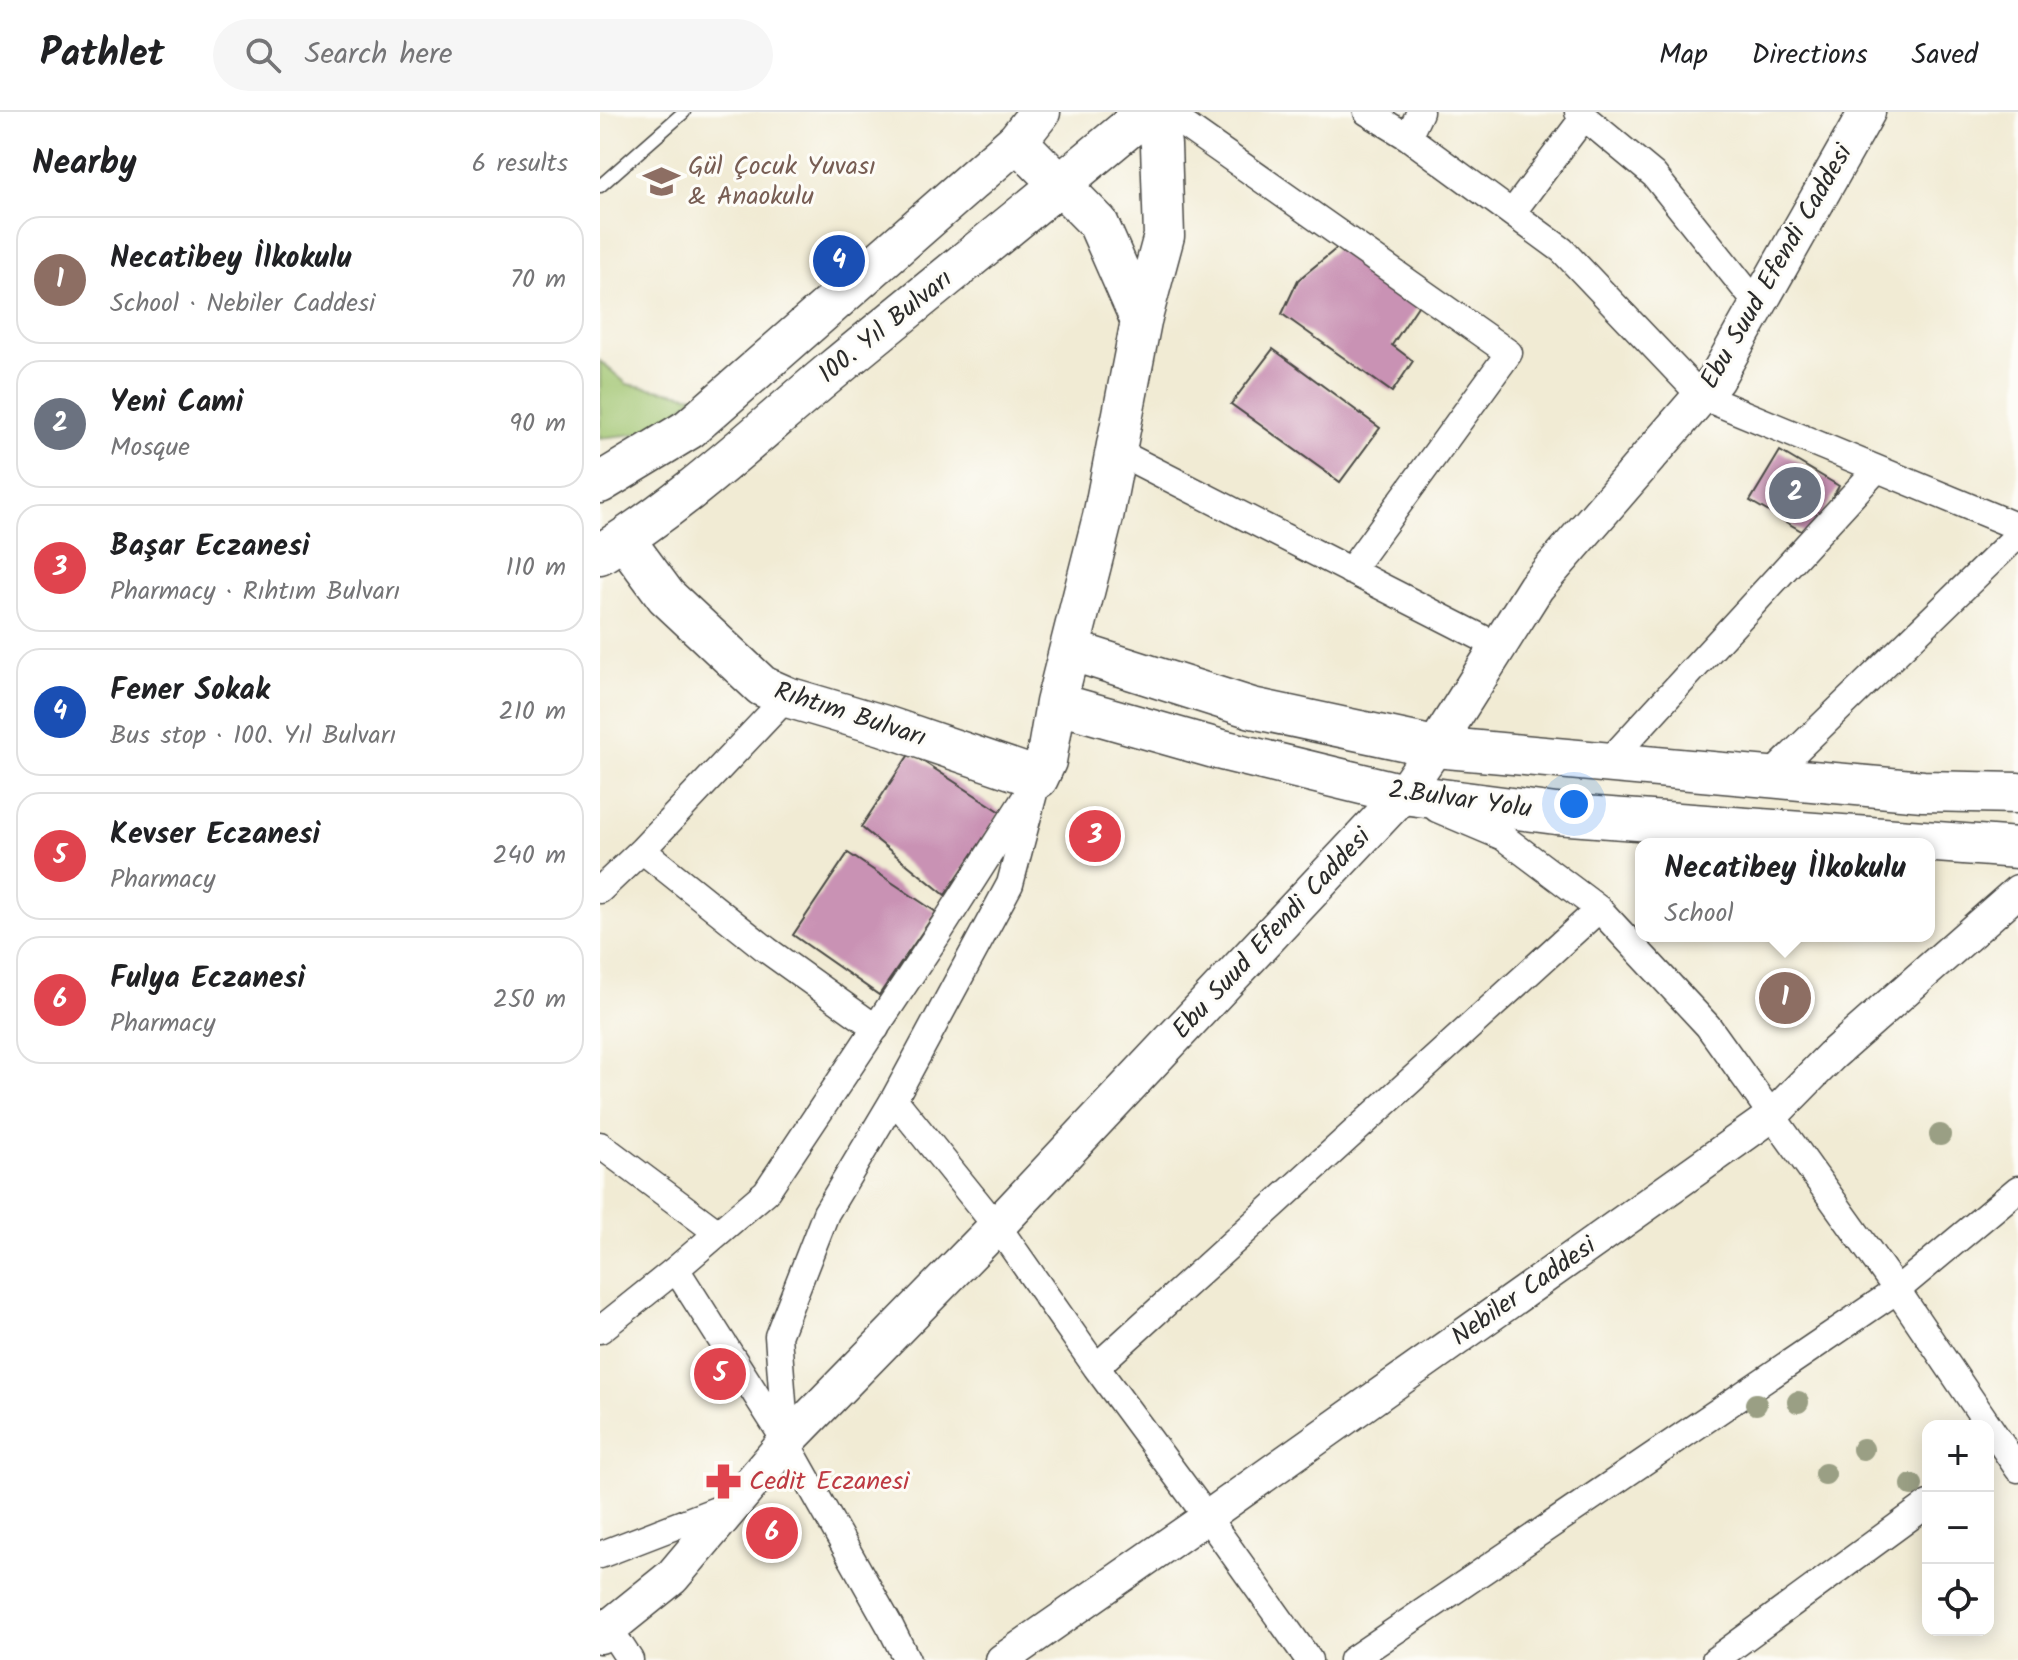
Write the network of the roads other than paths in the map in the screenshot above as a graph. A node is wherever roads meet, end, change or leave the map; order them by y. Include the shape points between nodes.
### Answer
1 (684, 112) edge
2 (1147, 112) edge
3 (1156, 112) edge
4 (1166, 112) edge
5 (1367, 112) edge
6 (1420, 112) edge
7 (1867, 112) edge
8 (1581, 115) edge
9 (1028, 126) edge
10 (1408, 137) junction
11 (1061, 185) junction
12 (600, 186) edge
13 (1512, 213) junction
14 (1758, 305) junction
15 (1141, 321) junction
16 (1701, 396) junction
17 (1116, 451) junction
18 (1877, 469) junction
19 (600, 483) edge
20 (2018, 527) edge
21 (2018, 535) edge
22 (612, 546) edge
23 (1350, 571) junction
24 (1498, 646) junction
25 (1070, 650) junction
26 (787, 697) junction
27 (1056, 703) junction
28 (1435, 747) junction
29 (1608, 762) junction
30 (1769, 777) junction
31 (1038, 778) junction
32 (2018, 793) edge
33 (1403, 794) junction
34 (1882, 838) edge
35 (1935, 842) edge
36 (2018, 848) edge
37 (642, 850) junction
38 (600, 890) edge
39 (2018, 891) edge
40 (1599, 909) junction
41 (876, 1028) junction
42 (894, 1099) junction
43 (1773, 1115) junction
44 (600, 1145) edge
45 (2018, 1189) edge
46 (996, 1227) junction
47 (718, 1233) junction
48 (676, 1269) junction
49 (1897, 1290) junction
50 (600, 1330) edge
51 (1096, 1367) junction
52 (786, 1442) junction
53 (2007, 1454) edge
54 (732, 1504) junction
55 (1922, 1508) edge
56 (1207, 1517) junction
57 (600, 1555) edge
58 (604, 1632) edge
59 (630, 1660) edge
60 (907, 1660) edge
61 (1002, 1660) edge
62 (1309, 1660) edge
63 (1352, 1660) edge
64 (1715, 1660) edge

1 - 12 lane
2 - 11 main road, 100. Yıl Bulvarı
3 - 15 main road via 1164,236
4 - 23 street via 1509,353
5 - 10 street
6 - 10 street
7 - 14 main road, Ebu Suud Efendi Caddesi
8 - 13 street
8 - 14 street via 1654,175
9 - 11 main road
9 - 19 main road, 100. Yıl Bulvarı via 689,429
10 - 13 street
11 - 15 main road via 1098,223
11 - 22 main road, 100. Yıl Bulvarı via 722,464
13 - 16 street via 1562,250
14 - 16 main road, Ebu Suud Efendi Caddesi
15 - 17 main road
16 - 18 street
16 - 24 main road, Ebu Suud Efendi Caddesi via 1536,587
17 - 23 street
17 - 25 main road
18 - 20 street
18 - 29 street
21 - 30 street
22 - 26 main road, Rıhtım Bulvarı via 762,686
23 - 24 street
24 - 28 main road, Ebu Suud Efendi Caddesi
25 - 27 main road
25 - 28 main road, 2.Bulvar Yolu via 1252,708
26 - 31 main road, Rıhtım Bulvarı
26 - 37 street
27 - 31 main road
27 - 33 main road, 2.Bulvar Yolu
28 - 29 main road, 2.Bulvar Yolu
28 - 33 main road, Ebu Suud Efendi Caddesi
29 - 30 main road, 2.Bulvar Yolu
30 - 32 main road, 2.Bulvar Yolu via 1923,791
31 - 41 street
31 - 42 street via 1010,884
33 - 34 main road, 2.Bulvar Yolu via 1556,814
33 - 40 street via 1503,837
33 - 46 main road, Ebu Suud Efendi Caddesi
35 - 36 main road, 2.Bulvar Yolu
37 - 38 street
37 - 41 street
39 - 43 street, Nebiler Caddesi via 1832,1055
40 - 43 street via 1708,1026
40 - 51 street
41 - 47 street via 766,1192
42 - 46 street
42 - 52 street via 826,1213 778,1336
43 - 49 street
43 - 56 street, Nebiler Caddesi
44 - 47 street
45 - 49 street
46 - 51 street
46 - 52 main road, Ebu Suud Efendi Caddesi
47 - 48 street
48 - 50 street
48 - 52 street
49 - 53 street
49 - 63 street
51 - 56 street
52 - 54 main road, Ebu Suud Efendi Caddesi
52 - 60 street
54 - 57 street
54 - 58 main road, Ebu Suud Efendi Caddesi via 672,1577
55 - 64 street
56 - 61 street, Nebiler Caddesi
56 - 62 street
58 - 59 street

